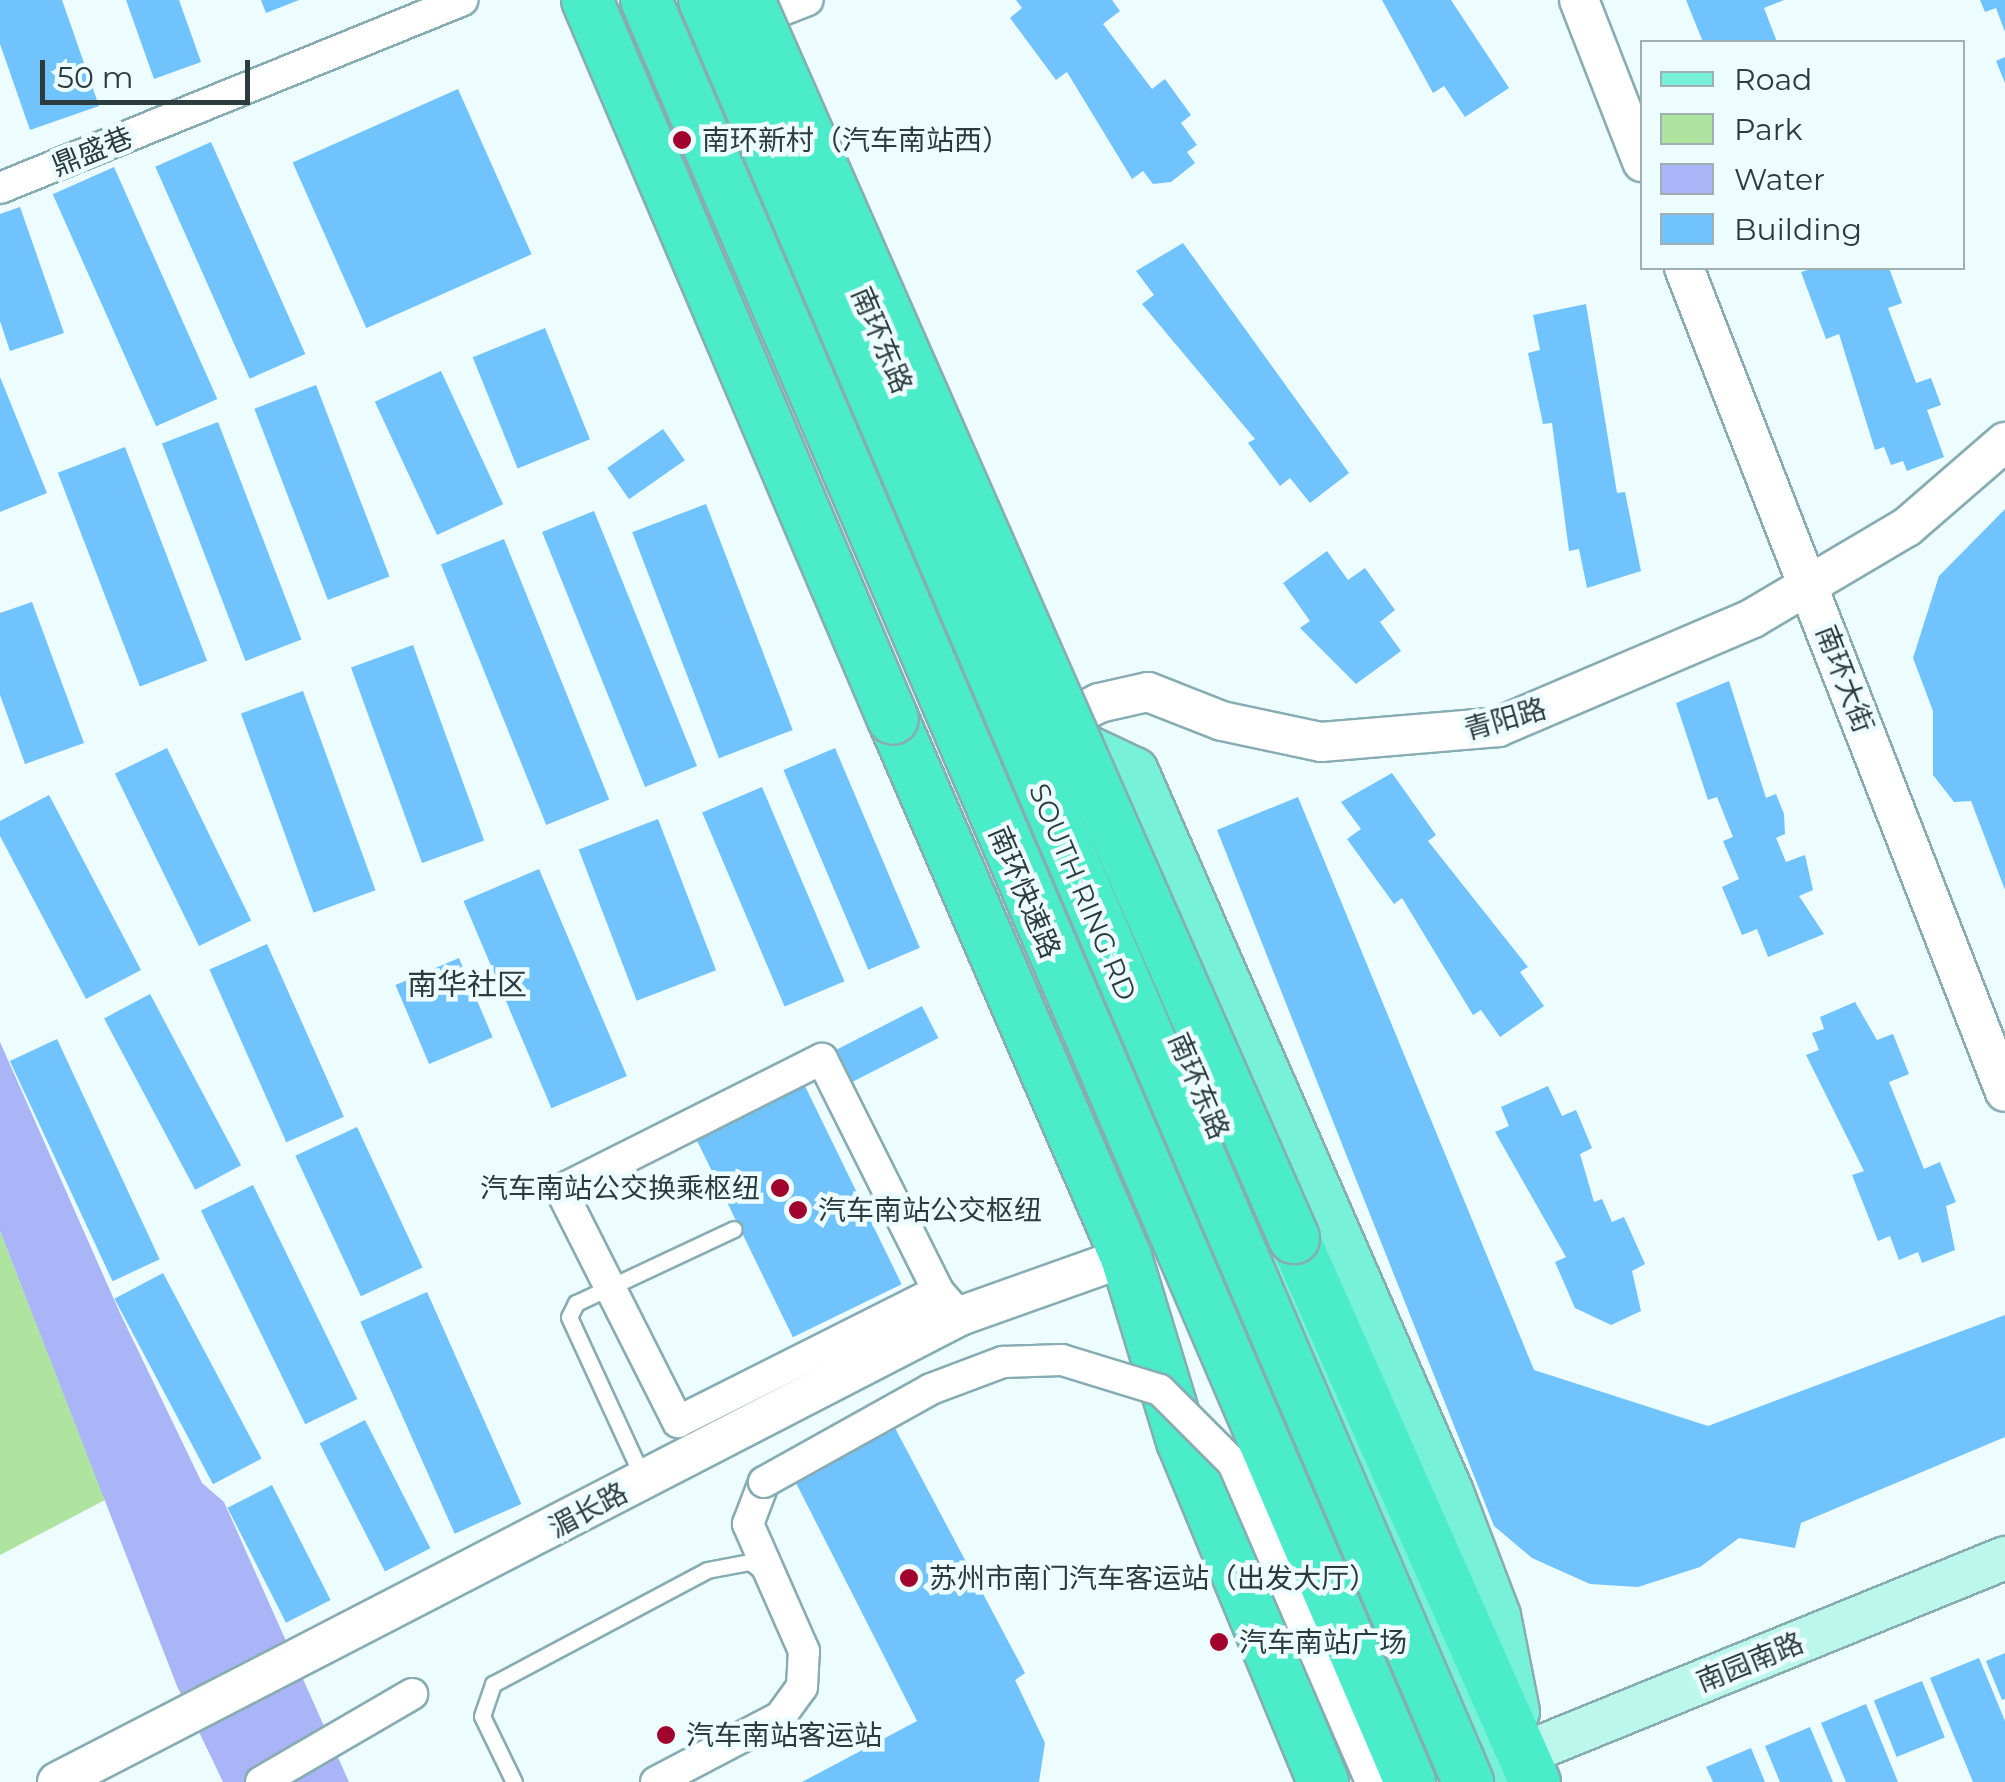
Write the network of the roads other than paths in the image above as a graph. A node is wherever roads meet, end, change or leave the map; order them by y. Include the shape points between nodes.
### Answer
1 (462, 0) edge
2 (587, 0) edge
3 (622, 0) edge
4 (646, 0) edge
5 (704, 0) edge
6 (808, 0) edge
7 (1579, 0) edge
8 (745, 8) edge
9 (650, 66) junction
10 (1640, 157) edge
11 (0, 188) edge
12 (1685, 270) edge
13 (745, 285) junction
14 (2005, 442) edge
15 (1807, 582) junction
16 (1046, 731) junction
17 (952, 768) junction
18 (2005, 1092) edge
19 (734, 1228) dead end
20 (1126, 1257) junction
21 (610, 1288) junction
22 (949, 1304) junction
23 (644, 1480) junction
24 (2005, 1558) edge
25 (771, 1581) junction
26 (2005, 1586) edge
27 (412, 1694) dead end
28 (1512, 1775) edge
29 (57, 1782) edge
30 (261, 1782) edge
31 (514, 1782) edge
32 (656, 1782) edge
33 (1323, 1782) edge
34 (1371, 1782) edge
35 (1383, 1782) edge
36 (1410, 1782) edge
37 (1451, 1782) edge

1 - 11 street, 鼎盛巷
2 - 20 highway, bridge
3 - 9 main road
4 - 36 highway, 南环快速路, bridge
5 - 28 highway, SOUTH RING RD, bridge
6 - 8 street
7 - 10 street
8 - 9 street
8 - 16 main road, 南环东路
8 - 28 highway, bridge via 1294,1238
9 - 13 main road
12 - 15 street, 南环大街
13 - 17 main road
13 - 20 main road via 730,376 754,438 1066,1155
14 - 15 street, 青阳路 via 1907,528
15 - 16 street, 青阳路 via 1681,652 1498,727 1320,742 1222,721 1148,692 1098,703
15 - 18 street, 南环大街
16 - 17 street, 青阳路
16 - 28 main road, 南环东路
16 - 28 main road via 1134,772 1449,1492 1496,1616
17 - 35 main road
19 - 21 lane
20 - 22 street, 湄长路
20 - 33 highway via 1182,1441
21 - 22 street via 678,1422
21 - 22 street via 562,1190 822,1060 866,1166
21 - 23 lane via 576,1303 570,1335
22 - 23 street, 湄长路
23 - 29 street, 湄长路
24 - 28 main road, 南园南路
25 - 31 lane via 750,1562 707,1570 493,1684 482,1716
25 - 32 street via 804,1652 794,1701
25 - 34 street, bridge via 748,1517 764,1482 931,1390 1004,1362 1062,1360 1160,1390 1233,1464
26 - 28 main road, 南园南路
27 - 30 street
28 - 37 main road

